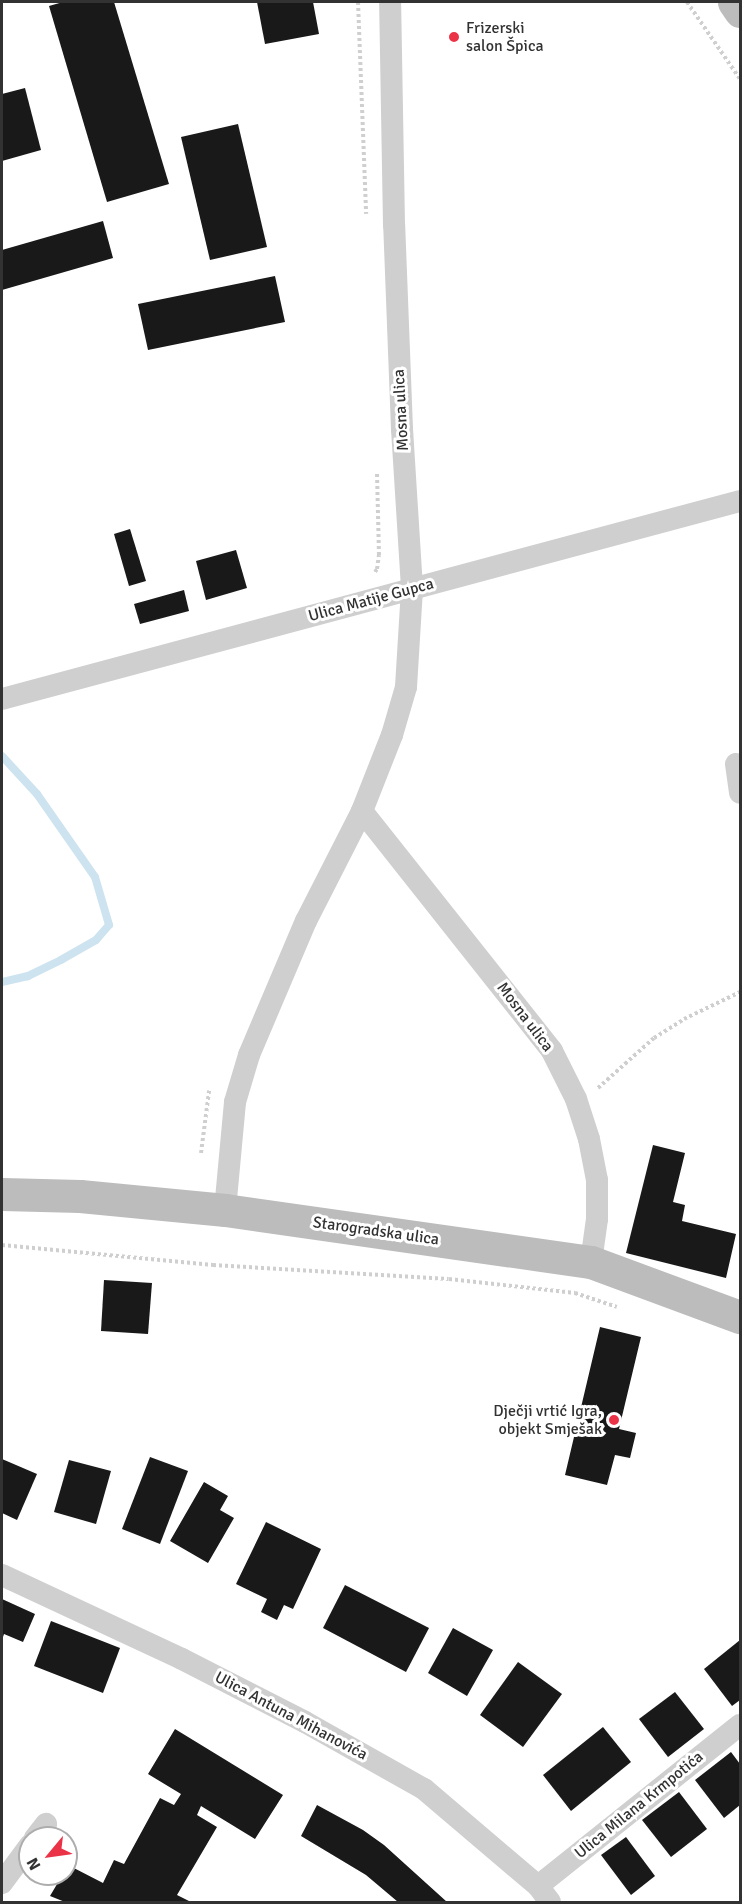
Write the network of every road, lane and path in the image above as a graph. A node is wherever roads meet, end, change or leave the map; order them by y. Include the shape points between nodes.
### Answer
1 (390, 2) edge
2 (687, 2) edge
3 (734, 2) edge
4 (741, 11) edge
5 (741, 79) edge
6 (741, 501) edge
7 (379, 555) dead end
8 (412, 588) junction
9 (364, 601) junction
10 (2, 699) edge
11 (736, 764) dead end
12 (741, 793) edge
13 (362, 811) junction
14 (741, 992) edge
15 (211, 1088) dead end
16 (576, 1099) junction
17 (201, 1153) dead end
18 (2, 1194) edge
19 (225, 1210) junction
20 (2, 1245) edge
21 (591, 1262) junction
22 (619, 1308) dead end
23 (741, 1317) edge
24 (2, 1575) edge
25 (741, 1725) edge
26 (18, 1861) edge
27 (2, 1883) edge
28 (544, 1894) edge

1 - 8 street, Mosna ulica via 394,225
2 - 5 path
3 - 4 main road
6 - 8 street, Ulica Matije Gupca
7 - 9 path via 378,569 362,579
8 - 9 street, Ulica Matije Gupca
8 - 13 street, Mosna ulica via 406,687
9 - 10 street, Ulica Matije Gupca
11 - 12 street
13 - 16 street, Mosna ulica via 552,1051
13 - 19 street, Mosna ulica via 306,921 249,1055 235,1102
14 - 16 path via 654,1038 601,1086
15 - 17 path via 206,1098
16 - 21 street, Mosna ulica via 597,1180
18 - 19 main road, Starogradska ulica via 80,1196
19 - 21 main road, Starogradska ulica
20 - 22 path via 213,1265 449,1279 575,1293
21 - 23 main road, Starogradska ulica
24 - 28 street, Ulica Antuna Mihanovića via 182,1659 424,1789
25 - 28 street, Ulica Milana Krmpotića
26 - 27 street

